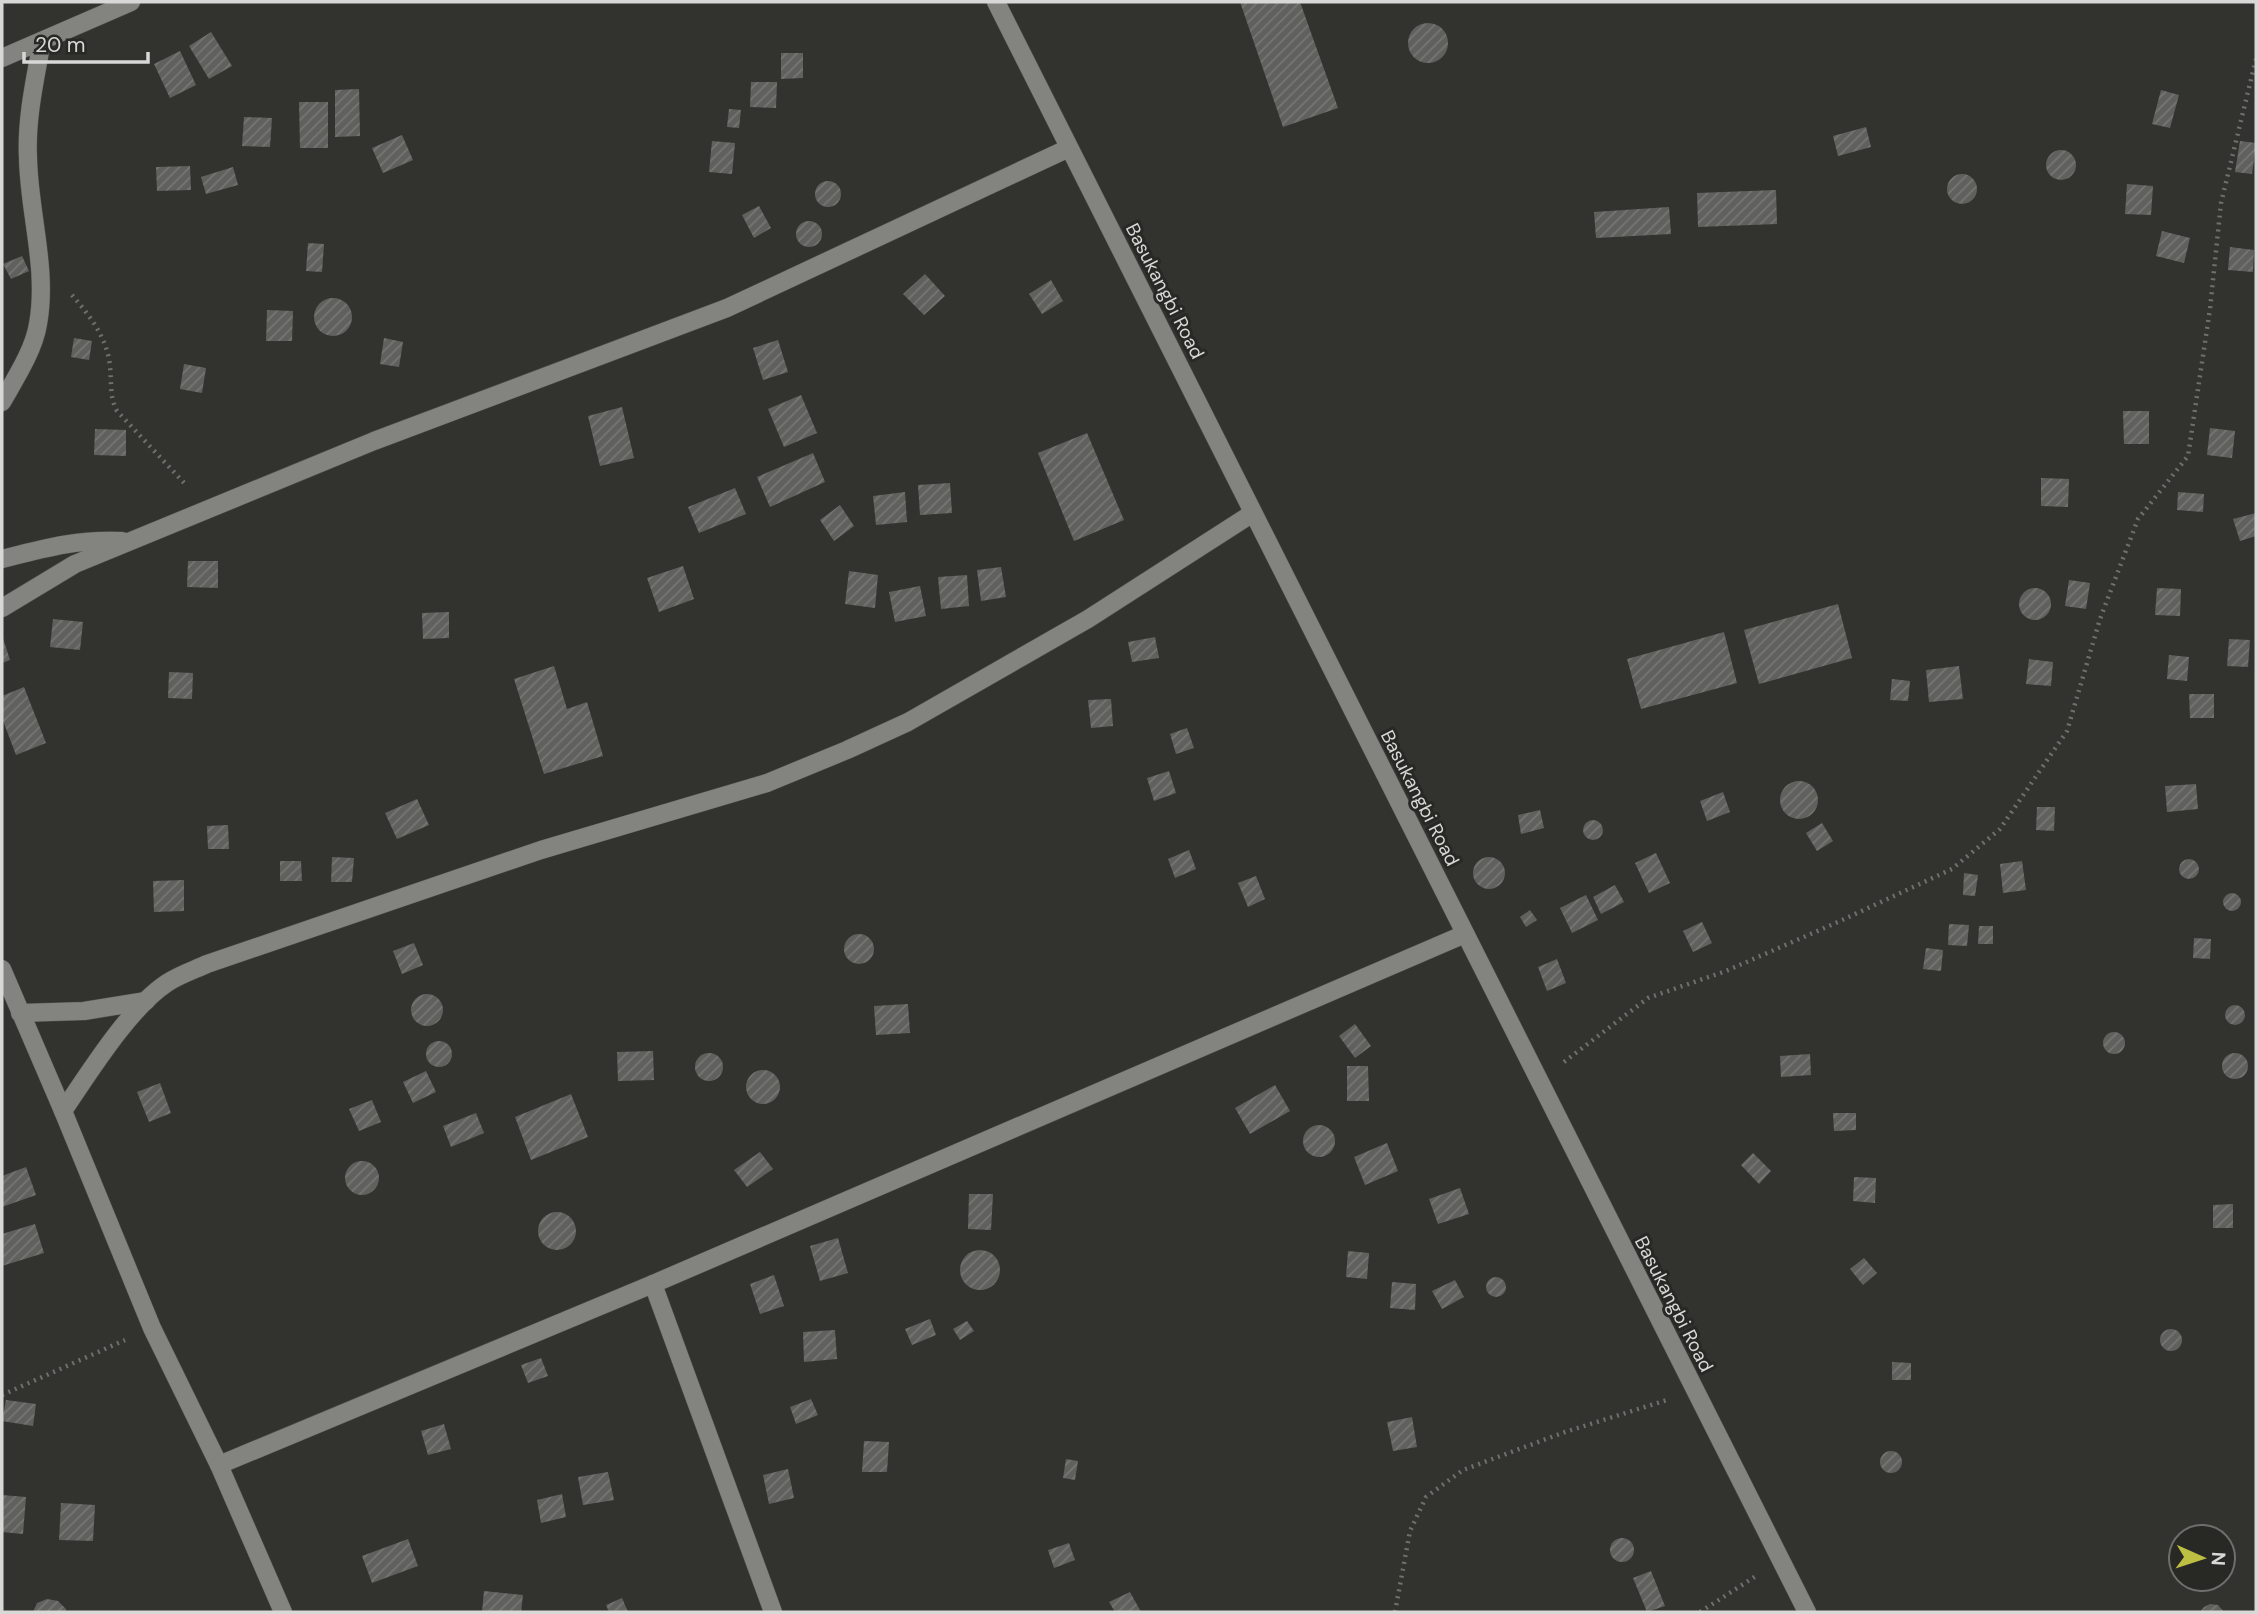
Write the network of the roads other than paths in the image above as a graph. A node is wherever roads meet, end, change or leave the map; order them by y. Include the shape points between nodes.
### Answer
1 (131, 2) edge
2 (996, 2) edge
3 (42, 41) junction
4 (2, 58) edge
5 (1069, 148) junction
6 (2, 402) edge
7 (1253, 513) junction
8 (129, 541) junction
9 (2, 559) edge
10 (2, 608) edge
11 (1465, 934) junction
12 (2, 969) edge
13 (146, 1001) junction
14 (20, 1013) junction
15 (63, 1111) junction
16 (653, 1284) junction
17 (219, 1465) junction
18 (283, 1612) edge
19 (773, 1612) edge
20 (1807, 1612) edge

1 - 3 street
2 - 5 street, Basukangbi Road
3 - 4 street
3 - 6 street via 27,157 39,258 38,326
5 - 7 street, Basukangbi Road
5 - 8 street via 727,308 374,440
7 - 11 street, Basukangbi Road
7 - 13 street via 1088,619 908,722 847,750 767,783 541,850 207,964 167,983
8 - 9 street via 61,544
8 - 10 street via 75,564
11 - 16 street
11 - 20 street, Basukangbi Road
12 - 14 street
13 - 14 street via 84,1011
13 - 15 street
14 - 15 street
15 - 17 street via 152,1328
16 - 17 street
16 - 19 street
17 - 18 street

